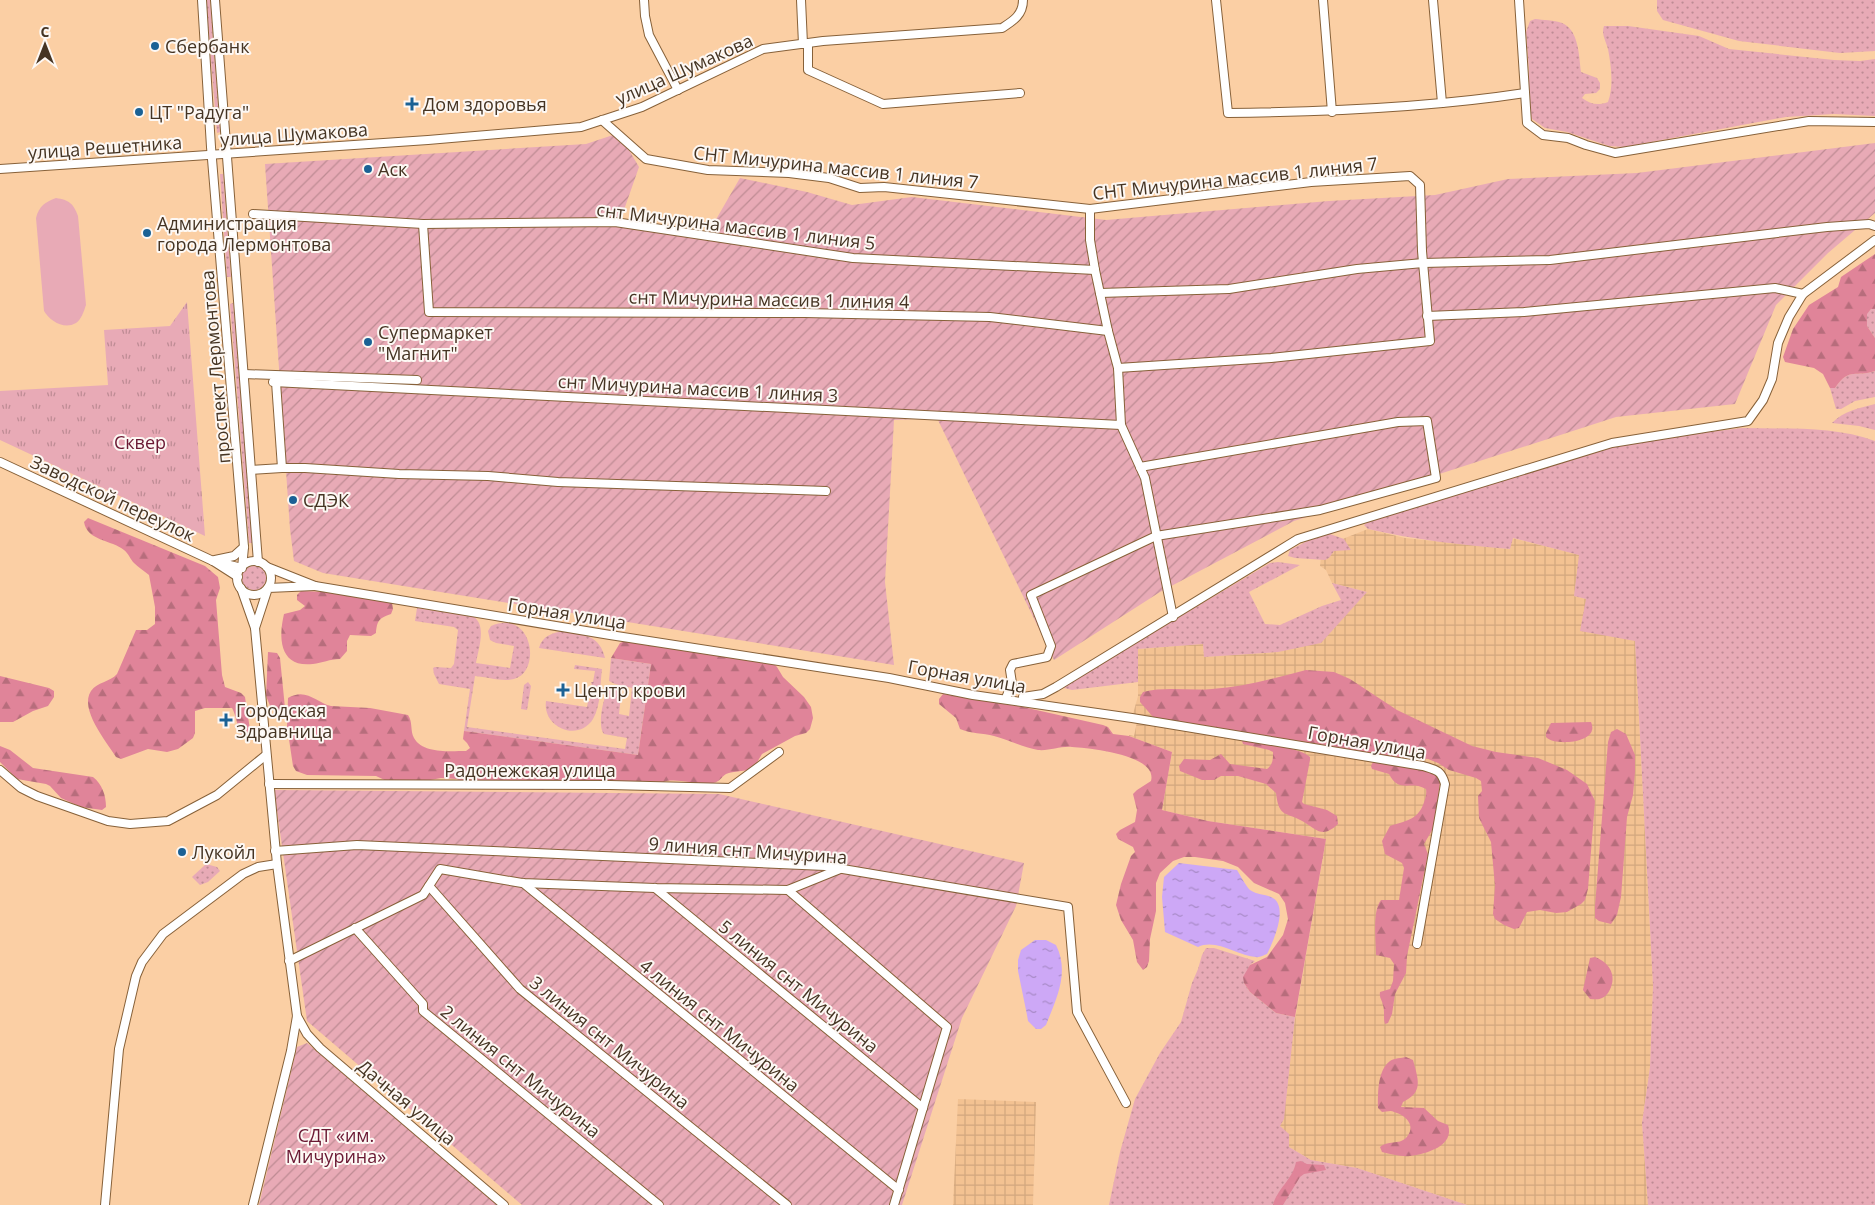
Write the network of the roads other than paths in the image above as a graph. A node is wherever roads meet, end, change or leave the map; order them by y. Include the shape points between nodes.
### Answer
1 (202, 0) edge
2 (215, 0) edge
3 (644, 0) edge
4 (801, 0) edge
5 (1023, 0) edge
6 (1216, 0) edge
7 (1323, 0) edge
8 (1433, 0) edge
9 (1520, 0) edge
10 (806, 44) junction
11 (678, 90) junction
12 (1020, 93) dead end
13 (1525, 93) junction
14 (1442, 103) junction
15 (1332, 112) junction
16 (602, 120) junction
17 (1875, 122) edge
18 (227, 153) junction
19 (212, 154) junction
20 (0, 169) edge
21 (1090, 209) junction
22 (254, 214) dead end
23 (423, 224) junction
24 (1875, 226) edge
25 (1875, 240) edge
26 (1423, 264) junction
27 (1095, 270) junction
28 (1100, 294) junction
29 (1803, 294) junction
30 (1427, 316) junction
31 (1108, 331) junction
32 (1118, 368) junction
33 (244, 374) junction
34 (417, 380) dead end
35 (1121, 425) junction
36 (0, 462) edge
37 (1140, 467) junction
38 (282, 468) junction
39 (251, 470) junction
40 (826, 491) dead end
41 (1156, 536) junction
42 (244, 548) junction
43 (213, 561) junction
44 (258, 562) junction
45 (267, 567) junction
46 (242, 568) junction
47 (238, 578) junction
48 (315, 586) junction
49 (241, 588) junction
50 (268, 588) junction
51 (1173, 616) junction
52 (255, 628) junction
53 (1006, 698) junction
54 (779, 752) dead end
55 (266, 756) junction
56 (0, 770) edge
57 (269, 784) junction
58 (276, 851) junction
59 (277, 864) junction
60 (840, 869) junction
61 (522, 883) junction
62 (429, 886) junction
63 (655, 888) junction
64 (788, 890) junction
65 (356, 928) junction
66 (1417, 944) dead end
67 (289, 961) junction
68 (297, 1016) junction
69 (1126, 1103) dead end
70 (923, 1108) junction
71 (899, 1190) junction
72 (105, 1205) edge
73 (253, 1205) edge
74 (504, 1205) edge
75 (659, 1205) edge
76 (787, 1205) edge
77 (894, 1205) edge

1 - 19 street, проспект Лермонтова
2 - 18 street, проспект Лермонтова
3 - 11 street via 649,35
4 - 10 street
5 - 10 street, улица Шумакова via 1018,18 1002,28
6 - 15 street via 1228,113
7 - 15 street
8 - 14 street
9 - 13 street
10 - 11 street, улица Шумакова via 763,49
10 - 12 street via 808,70 883,104
11 - 16 street, улица Шумакова via 642,107
13 - 14 street
13 - 17 street via 1526,123 1543,135 1568,138 1615,153 1809,122
14 - 15 street
16 - 18 street, улица Шумакова via 581,127
16 - 21 street, СНТ Мичурина массив 1 линия 7 via 646,159 708,170 829,178 860,188 884,187
18 - 19 street, улица Шумакова
18 - 33 street, проспект Лермонтова
19 - 20 street, улица Решетника
19 - 42 street, проспект Лермонтова
21 - 26 street, СНТ Мичурина массив 1 линия 7 via 1312,182 1410,176 1420,185
21 - 27 street via 1090,240
22 - 23 street, снт Мичурина массив 1 линия 5
23 - 27 street, снт Мичурина массив 1 линия 5 via 614,222 852,258
23 - 31 street, снт Мичурина массив 1 линия 4 via 429,312 990,317
24 - 26 street via 1827,227 1550,260
25 - 29 street
26 - 28 street via 1357,269 1230,289
26 - 30 street
27 - 28 street
28 - 31 street
29 - 30 street via 1775,288 1524,312
29 - 51 street via 1778,343 1772,379 1763,400 1748,421 1612,443 1298,539
30 - 32 street via 1430,341 1271,358
31 - 32 street
32 - 35 street
33 - 34 street
33 - 39 street, проспект Лермонтова
35 - 37 street
35 - 38 street, снт Мичурина массив 1 линия 3 via 274,382
36 - 43 street, Заводской переулок
37 - 41 street
37 - 41 street via 1398,422 1427,421 1436,478 1320,510
38 - 39 street
38 - 40 street
39 - 44 street, проспект Лермонтова
41 - 51 street
41 - 53 street via 1031,595 1050,646 1047,657 1013,664 1010,670 1012,683
42 - 43 street via 234,556
42 - 46 street, проспект Лермонтова
43 - 46 street
43 - 47 street
44 - 45 street
44 - 46 street via 249,562
45 - 48 street
45 - 50 street via 271,580
46 - 47 street
47 - 49 street
48 - 50 street
48 - 53 street, Горная улица
49 - 50 street via 254,595
49 - 52 street
50 - 52 street
51 - 53 street via 1043,694
52 - 55 street
53 - 66 street, Горная улица via 1437,770 1445,784
54 - 57 street, Радонежская улица via 730,788
55 - 56 street via 217,795 168,821 130,824 108,821 37,796 20,788
55 - 57 street
57 - 58 street
58 - 59 street
58 - 60 street, 9 линия снт Мичурина via 357,845
59 - 67 street
59 - 72 street via 243,874 163,934 142,962 119,1049
60 - 64 street
60 - 69 street, 9 линия снт Мичурина via 1068,907 1077,1012
61 - 62 street via 440,869
61 - 63 street
61 - 71 street, 4 линия снт Мичурина
62 - 65 street via 423,895
62 - 76 street, 3 линия снт Мичурина via 520,988
63 - 64 street
63 - 70 street, 5 линия снт Мичурина
64 - 70 street via 947,1028
65 - 67 street
65 - 75 street, 2 линия снт Мичурина via 424,1004 423,1011
67 - 68 street
68 - 73 street
68 - 74 street, Дачная улица via 320,1048
70 - 71 street
71 - 77 street

